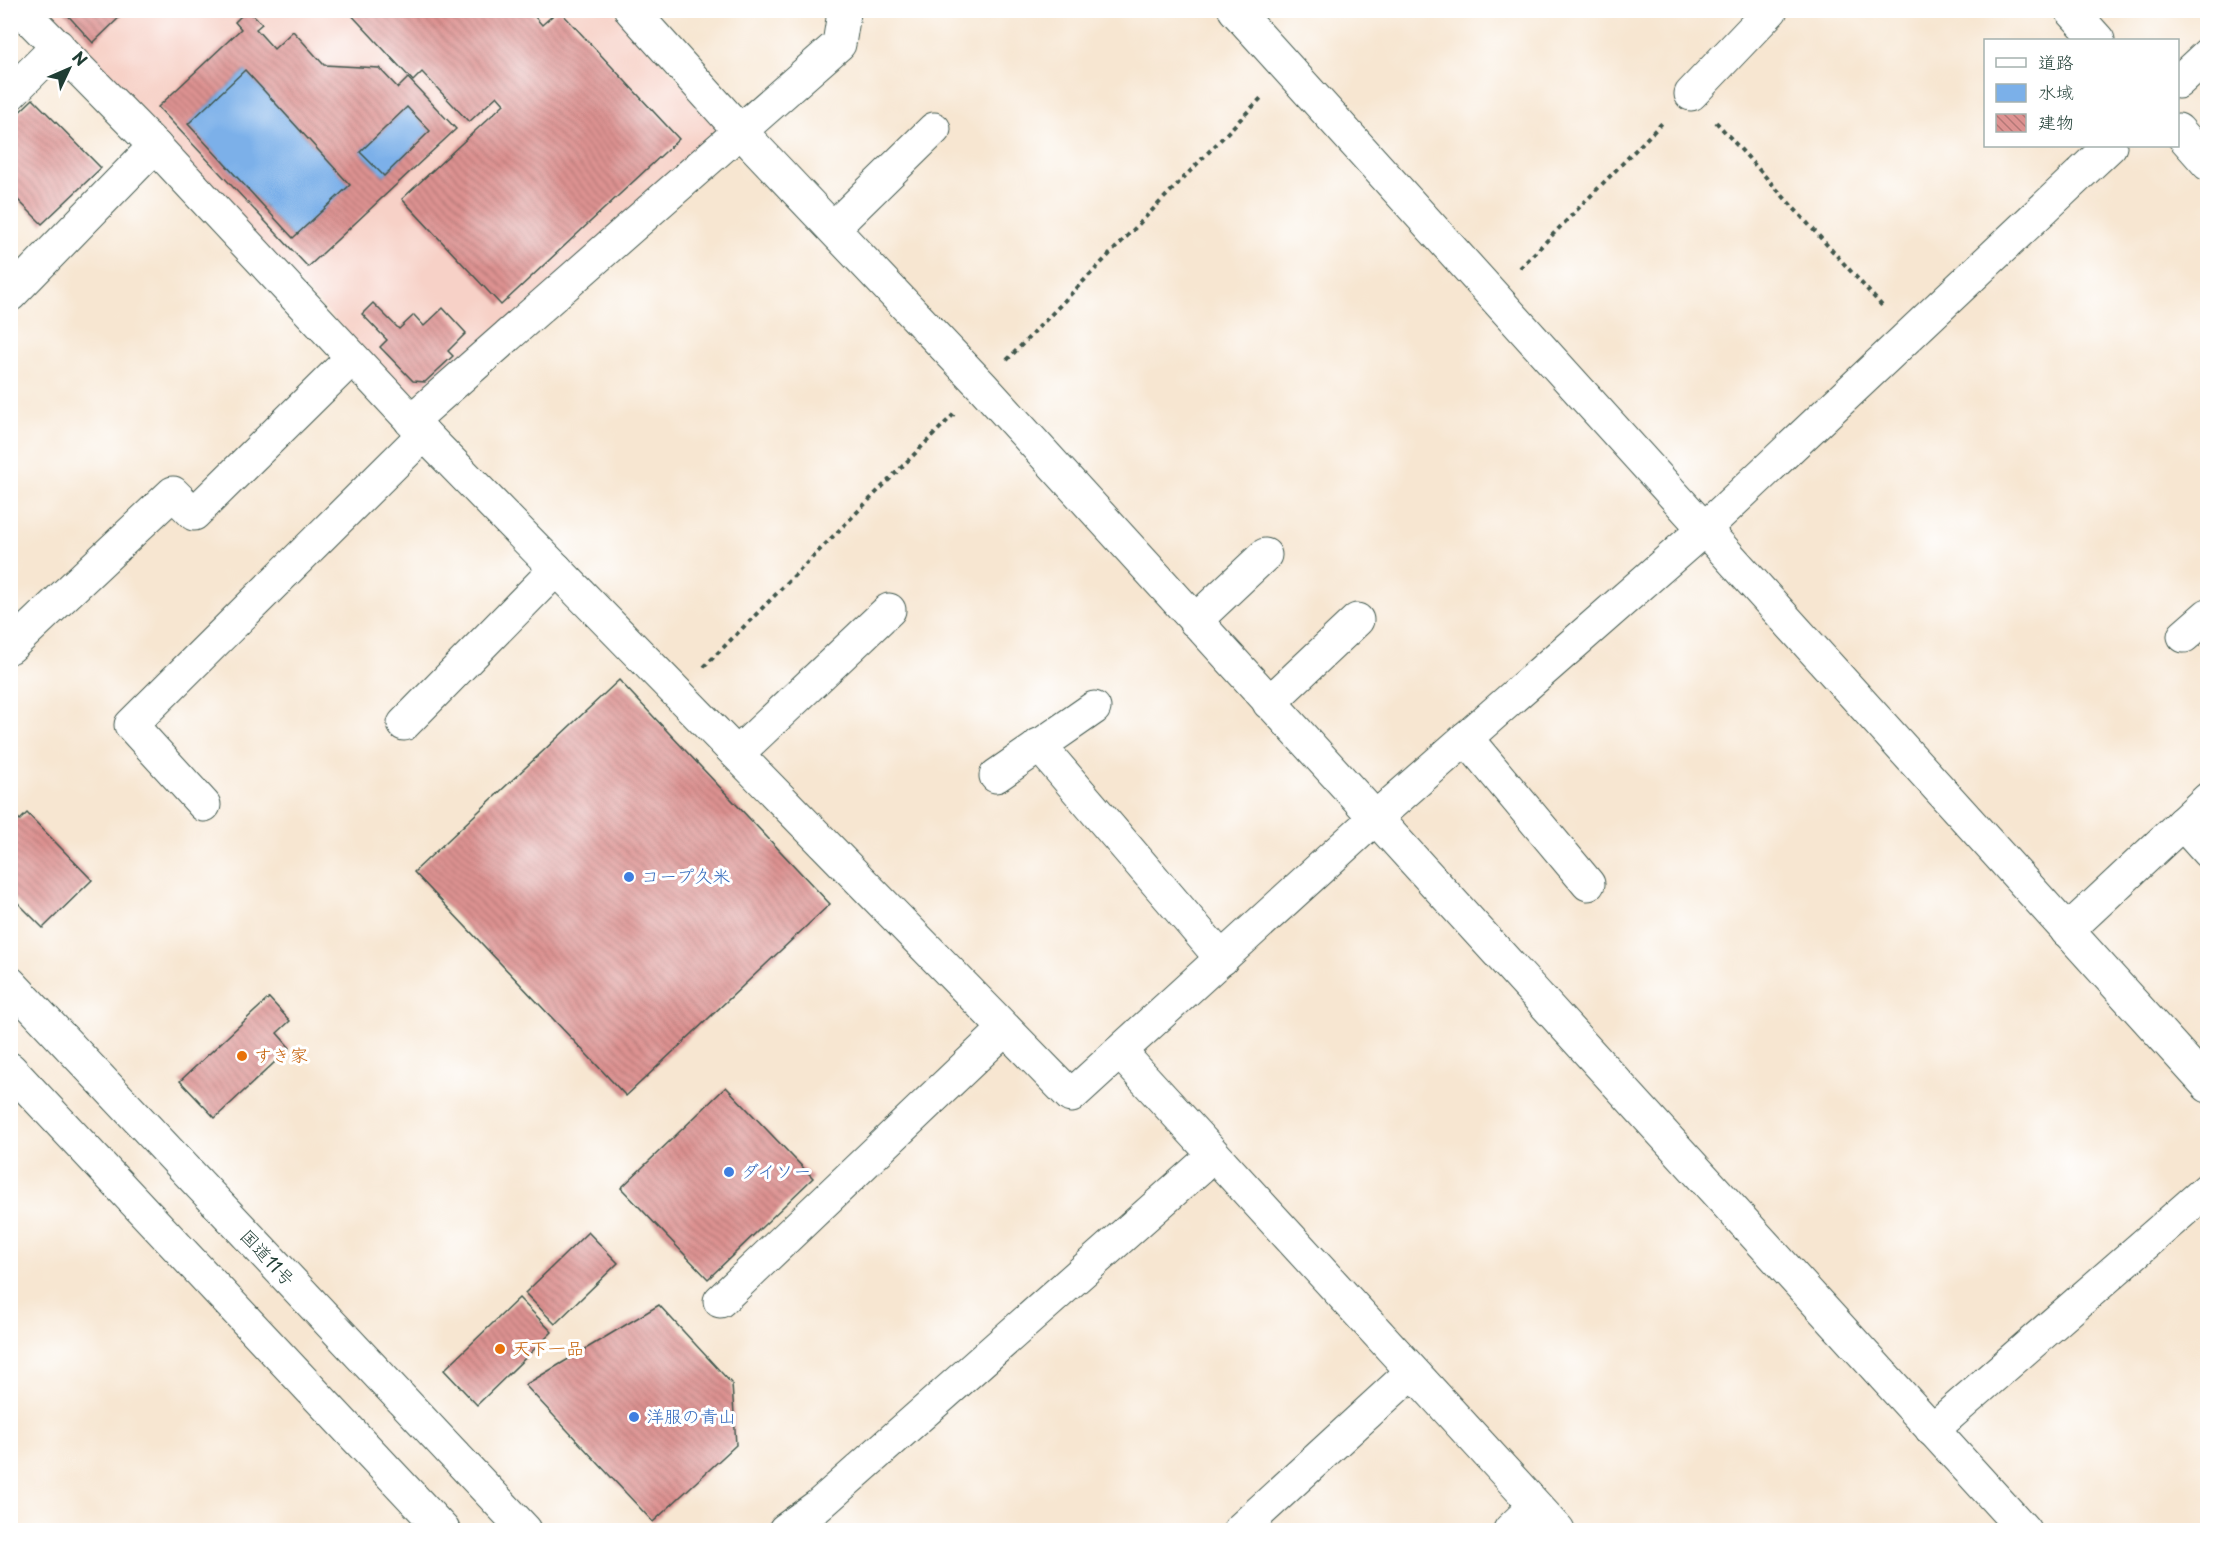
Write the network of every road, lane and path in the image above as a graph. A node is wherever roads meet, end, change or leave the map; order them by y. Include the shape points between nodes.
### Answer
1 (21, 10) edge
2 (631, 10) edge
3 (842, 10) edge
4 (1235, 10) edge
5 (1771, 10) edge
6 (2071, 10) edge
7 (2097, 39) edge
8 (58, 46) junction
9 (2208, 54) edge
10 (2179, 81) edge
11 (10, 94) edge
12 (1691, 94) junction
13 (934, 129) dead end
14 (740, 131) junction
15 (2179, 131) edge
16 (155, 146) junction
17 (2109, 147) edge
18 (2208, 164) edge
19 (832, 228) junction
20 (10, 295) edge
21 (1492, 297) junction
22 (1909, 336) junction
23 (351, 359) junction
24 (418, 428) junction
25 (1703, 530) junction
26 (1265, 555) dead end
27 (556, 569) junction
28 (890, 610) dead end
29 (1357, 620) dead end
30 (1195, 621) junction
31 (10, 647) edge
32 (1269, 703) junction
33 (1094, 708) dead end
34 (404, 724) dead end
35 (1466, 738) junction
36 (1039, 746) junction
37 (737, 754) junction
38 (996, 776) dead end
39 (2208, 799) edge
40 (204, 805) dead end
41 (1374, 819) junction
42 (2182, 823) junction
43 (2208, 852) edge
44 (1588, 884) dead end
45 (2067, 931) junction
46 (1222, 959) junction
47 (10, 984) edge
48 (1005, 1029) junction
49 (1120, 1052) junction
50 (10, 1070) edge
51 (2208, 1086) edge
52 (1214, 1155) junction
53 (2208, 1189) edge
54 (720, 1301) dead end
55 (1412, 1372) junction
56 (1932, 1430) junction
57 (1535, 1506) junction
58 (443, 1530) edge
59 (525, 1530) edge
60 (785, 1530) edge
61 (1240, 1530) edge
62 (1510, 1530) edge
63 (1558, 1530) edge
64 (2024, 1530) edge

1 - 8 main road
2 - 14 main road
3 - 14 main road via 839,44
4 - 21 main road
5 - 12 main road
6 - 7 main road
8 - 11 main road
8 - 16 main road
9 - 10 main road
12 - 21 path
12 - 22 path
13 - 19 main road
14 - 19 main road
14 - 24 main road
15 - 18 main road
16 - 20 main road
16 - 23 main road
17 - 22 main road
19 - 30 main road
21 - 25 main road
22 - 25 main road
23 - 24 main road
23 - 31 main road via 194,514 173,493
24 - 27 main road
24 - 40 main road via 131,725
25 - 35 main road
25 - 45 main road
26 - 30 main road
27 - 34 main road
27 - 37 main road
28 - 37 main road
29 - 32 main road
30 - 32 main road
32 - 41 main road
33 - 36 main road
35 - 41 main road
35 - 44 main road
36 - 38 main road
36 - 46 main road
37 - 48 main road
39 - 42 main road
41 - 46 main road
41 - 56 main road
42 - 43 main road
42 - 45 main road
45 - 51 main road
46 - 49 main road
47 - 59 main road, 国道11号
48 - 49 main road via 1071,1096
48 - 54 main road
49 - 52 main road
50 - 58 main road
52 - 55 main road
52 - 60 main road via 844,1483
53 - 56 main road
55 - 57 main road
55 - 61 main road
56 - 64 main road
57 - 62 main road
57 - 63 main road

